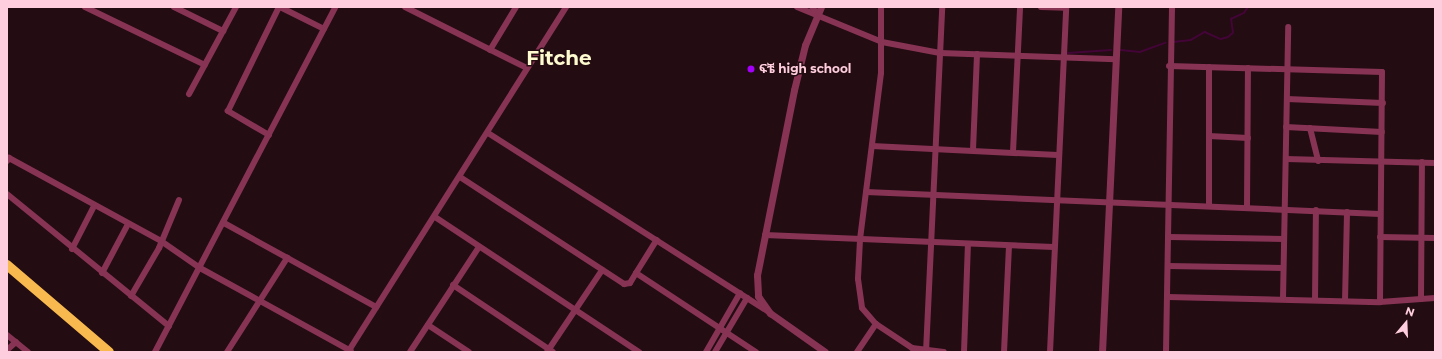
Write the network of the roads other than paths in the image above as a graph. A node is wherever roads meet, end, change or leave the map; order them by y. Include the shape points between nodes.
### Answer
1 (85, 7) edge
2 (174, 7) edge
3 (236, 7) edge
4 (279, 7) edge
5 (335, 7) edge
6 (405, 7) edge
7 (566, 7) edge
8 (796, 7) edge
9 (812, 7) edge
10 (821, 7) edge
11 (881, 7) edge
12 (942, 7) edge
13 (1020, 7) edge
14 (1041, 7) edge
15 (1066, 7) edge
16 (1118, 7) edge
17 (1172, 7) edge
18 (514, 8) edge
19 (818, 15) junction
20 (1288, 27) dead end
21 (324, 29) junction
22 (223, 31) junction
23 (882, 42) junction
24 (490, 50) junction
25 (940, 53) junction
26 (977, 54) junction
27 (1018, 56) junction
28 (1063, 58) junction
29 (1116, 59) junction
30 (205, 65) junction
31 (1169, 66) junction
32 (1209, 67) junction
33 (527, 68) junction
34 (1248, 68) junction
35 (1286, 70) junction
36 (189, 94) dead end
37 (1287, 99) junction
38 (1383, 103) junction
39 (1286, 127) junction
40 (1310, 128) junction
41 (1382, 132) junction
42 (488, 133) junction
43 (268, 135) junction
44 (1209, 136) junction
45 (1248, 138) junction
46 (872, 146) junction
47 (935, 148) junction
48 (973, 150) junction
49 (1013, 152) junction
50 (1058, 155) junction
51 (1286, 159) junction
52 (7, 161) edge
53 (1318, 161) junction
54 (1381, 162) junction
55 (1422, 162) junction
56 (1435, 163) edge
57 (460, 178) junction
58 (866, 192) junction
59 (7, 194) edge
60 (934, 196) junction
61 (179, 200) dead end
62 (1056, 201) junction
63 (1110, 202) junction
64 (1170, 204) junction
65 (1209, 205) junction
66 (94, 206) junction
67 (1247, 206) junction
68 (1285, 208) junction
69 (1316, 210) junction
70 (1347, 212) junction
71 (1380, 214) junction
72 (435, 217) junction
73 (224, 223) junction
74 (128, 224) junction
75 (765, 235) junction
76 (1169, 237) junction
77 (1380, 237) junction
78 (1421, 238) junction
79 (1435, 238) edge
80 (1284, 239) junction
81 (657, 240) junction
82 (860, 240) junction
83 (161, 241) junction
84 (931, 243) junction
85 (968, 244) junction
86 (479, 246) junction
87 (1009, 246) junction
88 (1054, 247) junction
89 (72, 249) junction
90 (287, 258) junction
91 (7, 265) edge
92 (1168, 266) junction
93 (200, 268) junction
94 (1284, 268) junction
95 (602, 270) junction
96 (102, 273) junction
97 (636, 273) junction
98 (454, 285) junction
99 (740, 293) junction
100 (131, 296) junction
101 (1168, 297) junction
102 (747, 298) junction
103 (1435, 298) edge
104 (1282, 299) junction
105 (1421, 299) junction
106 (259, 300) junction
107 (1315, 300) junction
108 (1345, 301) junction
109 (1380, 302) junction
110 (376, 307) junction
111 (576, 310) junction
112 (770, 313) junction
113 (876, 324) junction
114 (428, 325) junction
115 (169, 326) junction
116 (719, 329) junction
117 (726, 333) junction
118 (7, 335) edge
119 (16, 342) junction
120 (7, 350) edge
121 (350, 351) edge
122 (550, 351) edge
123 (926, 351) edge
124 (28, 352) edge
125 (109, 352) edge
126 (155, 352) edge
127 (227, 352) edge
128 (410, 352) edge
129 (469, 352) edge
130 (639, 352) edge
131 (706, 352) edge
132 (715, 352) edge
133 (756, 352) edge
134 (825, 352) edge
135 (857, 352) edge
136 (944, 352) edge
137 (964, 352) edge
138 (1004, 352) edge
139 (1050, 352) edge
140 (1102, 352) edge
141 (1166, 352) edge

1 - 30 street
2 - 22 street
3 - 22 street
4 - 21 street
4 - 43 street via 228,111
5 - 21 street
6 - 24 street
7 - 33 street
8 - 19 street
9 - 19 street
10 - 19 street
11 - 23 street
12 - 25 street
13 - 27 street
14 - 15 street
15 - 28 street
16 - 29 street
17 - 31 street
18 - 24 street
19 - 23 street
19 - 75 street via 805,45 797,75
20 - 35 street
21 - 43 street
22 - 30 street
23 - 25 street
23 - 46 street via 882,73
24 - 33 street
25 - 26 street
25 - 47 street
26 - 27 street
26 - 48 street
27 - 28 street
27 - 49 street
28 - 29 street
28 - 50 street
29 - 63 street
30 - 36 street
31 - 32 street
31 - 64 street
32 - 34 street
32 - 44 street
33 - 42 street
34 - 35 street
34 - 45 street
35 - 37 street
35 - 38 street via 1378,71 1384,75
37 - 38 street
37 - 39 street
38 - 41 street
39 - 40 street
39 - 51 street
40 - 41 street
40 - 53 street
41 - 54 street
42 - 57 street
42 - 81 street
43 - 73 street
44 - 45 street
44 - 65 street
45 - 67 street
46 - 47 street
46 - 58 street
47 - 48 street
47 - 60 street
48 - 49 street
49 - 50 street
50 - 62 street
51 - 53 street
51 - 68 street
52 - 66 street via 9,158
53 - 54 street
54 - 55 street
54 - 71 street
55 - 56 street
55 - 78 street
57 - 72 street
57 - 95 street
58 - 60 street
58 - 82 street
59 - 89 street
60 - 62 street
60 - 84 street
61 - 83 street
62 - 63 street
62 - 88 street
63 - 64 street
63 - 140 street
64 - 65 street
64 - 76 street
65 - 67 street
66 - 74 street
66 - 89 street
67 - 68 street
68 - 69 street
68 - 80 street
69 - 70 street
69 - 107 street
70 - 71 street
70 - 108 street
71 - 77 street
72 - 86 street
72 - 110 street
73 - 90 street
73 - 93 street
74 - 83 street
74 - 96 street
75 - 82 street
75 - 112 street via 757,275 758,296
76 - 80 street
76 - 92 street
77 - 78 street
77 - 109 street
78 - 79 street
78 - 105 street
80 - 94 street
81 - 97 street
81 - 99 street
82 - 84 street
82 - 113 street via 858,279 862,308
83 - 93 street
83 - 100 street
84 - 85 street
84 - 123 street
85 - 87 street
85 - 137 street
86 - 98 street
86 - 111 street
87 - 88 street
87 - 138 street
88 - 139 street
89 - 96 street
90 - 106 street
90 - 110 street
91 - 125 highway
92 - 94 street
92 - 101 street
93 - 106 street
93 - 115 street
94 - 104 street
95 - 97 street via 624,284 630,283
95 - 111 street
96 - 100 street
97 - 116 street
98 - 114 street
98 - 122 street
99 - 102 street
99 - 116 street
100 - 115 street
101 - 104 street
101 - 141 street
102 - 112 street
102 - 117 street
103 - 105 street
104 - 107 street
105 - 109 street
106 - 121 street
106 - 127 street
107 - 108 street
108 - 109 street
110 - 121 street
111 - 122 street
111 - 130 street
112 - 134 street
113 - 123 street via 912,348
113 - 135 street
114 - 128 street
114 - 129 street
115 - 126 street
116 - 117 street
116 - 131 street
117 - 132 street
117 - 133 street
118 - 119 street
119 - 120 street
119 - 124 street
123 - 136 street

